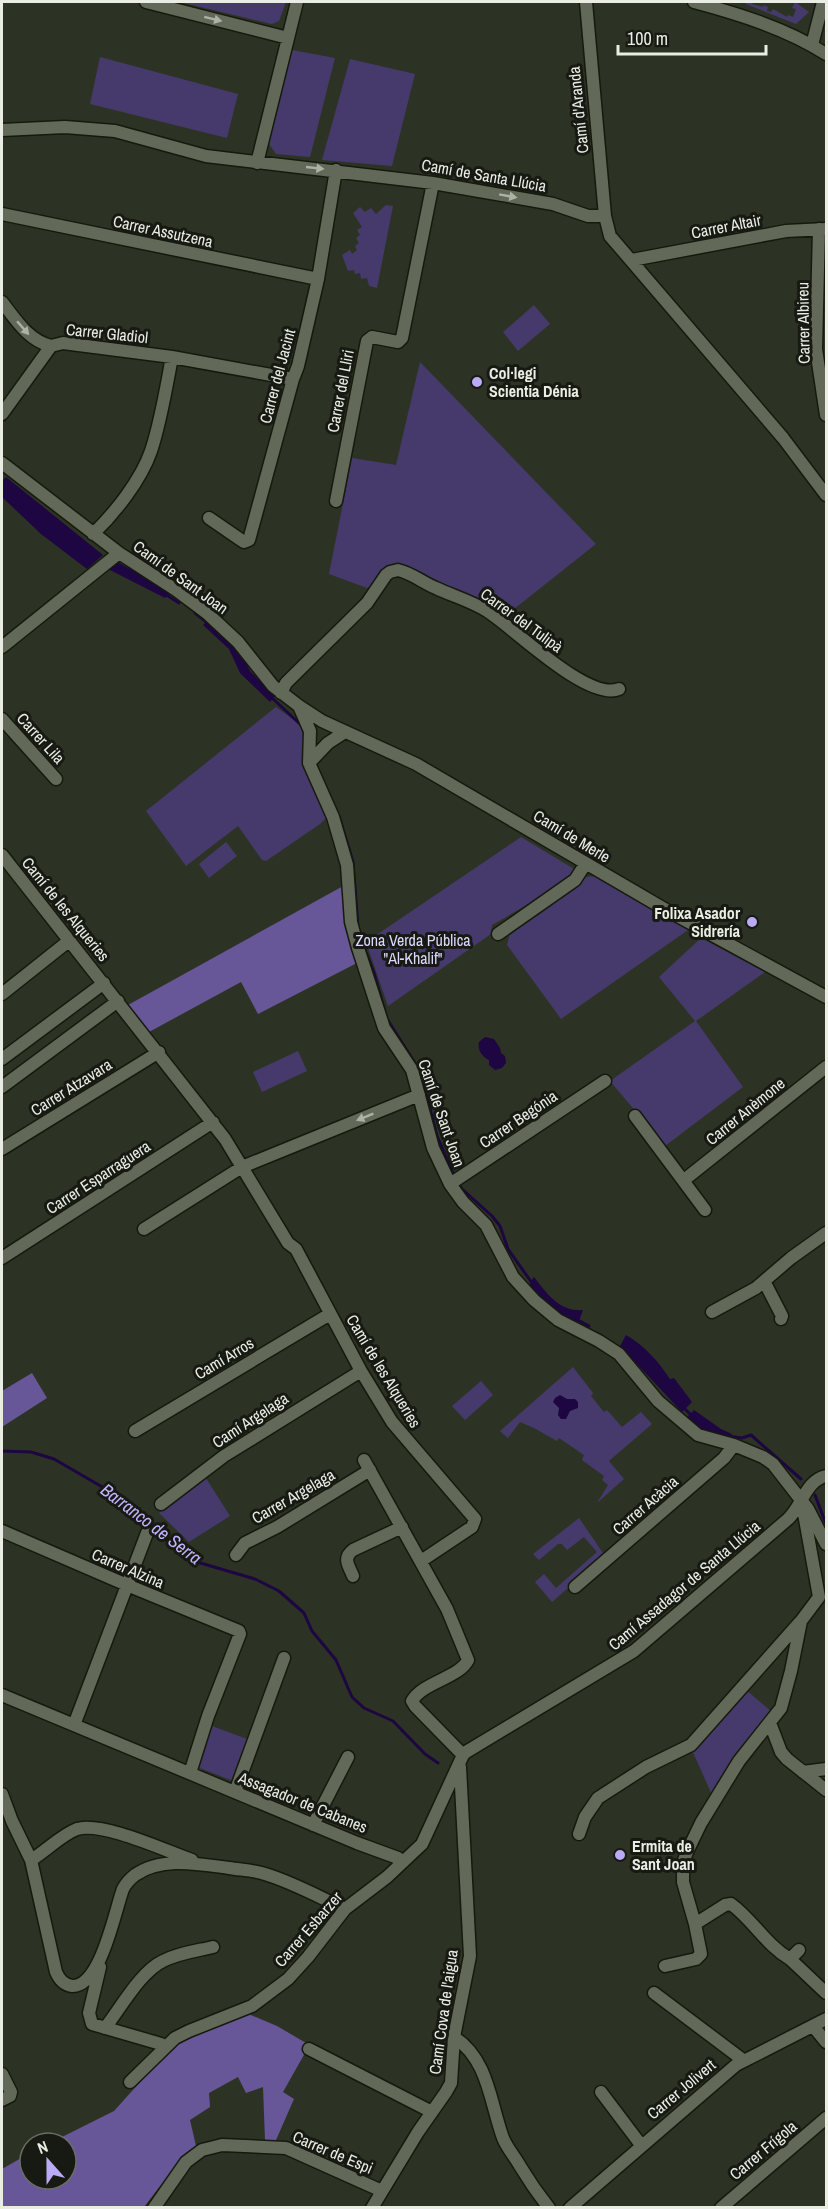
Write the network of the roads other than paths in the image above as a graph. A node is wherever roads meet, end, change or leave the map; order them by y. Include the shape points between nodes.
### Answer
1 (146, 2) edge
2 (297, 2) edge
3 (586, 2) edge
4 (694, 2) edge
5 (823, 2) edge
6 (724, 6) edge
7 (288, 38) junction
8 (812, 45) junction
9 (826, 54) edge
10 (2, 130) edge
11 (257, 163) junction
12 (336, 170) junction
13 (433, 183) junction
14 (2, 214) edge
15 (605, 216) junction
16 (823, 229) edge
17 (632, 260) junction
18 (318, 279) junction
19 (2, 302) edge
20 (51, 346) junction
21 (172, 357) junction
22 (293, 379) junction
23 (2, 414) edge
24 (826, 415) edge
25 (3, 470) edge
26 (826, 495) edge
27 (336, 501) dead end
28 (209, 518) dead end
29 (93, 534) junction
30 (119, 553) junction
31 (2, 647) edge
32 (619, 689) dead end
33 (281, 693) junction
34 (299, 706) junction
35 (2, 719) edge
36 (345, 732) junction
37 (309, 763) junction
38 (56, 780) dead end
39 (2, 855) edge
40 (586, 863) junction
41 (498, 934) dead end
42 (70, 940) junction
43 (104, 983) junction
44 (2, 994) edge
45 (826, 997) edge
46 (117, 1001) junction
47 (159, 1052) junction
48 (2, 1059) edge
49 (826, 1067) edge
50 (605, 1081) dead end
51 (2, 1087) edge
52 (420, 1095) junction
53 (635, 1116) dead end
54 (213, 1122) junction
55 (2, 1149) edge
56 (242, 1167) junction
57 (684, 1180) junction
58 (450, 1185) junction
59 (705, 1210) dead end
60 (144, 1229) dead end
61 (826, 1233) edge
62 (2, 1258) edge
63 (764, 1281) junction
64 (712, 1311) dead end
65 (330, 1314) junction
66 (781, 1319) dead end
67 (361, 1371) junction
68 (135, 1431) dead end
69 (734, 1445) junction
70 (826, 1476) edge
71 (801, 1502) junction
72 (161, 1504) dead end
73 (402, 1527) junction
74 (2, 1531) edge
75 (147, 1533) dead end
76 (826, 1544) edge
77 (236, 1555) dead end
78 (421, 1561) junction
79 (353, 1576) dead end
80 (127, 1585) junction
81 (575, 1587) dead end
82 (801, 1621) junction
83 (284, 1658) dead end
84 (2, 1695) edge
85 (770, 1724) junction
86 (74, 1725) junction
87 (348, 1757) dead end
88 (461, 1759) junction
89 (826, 1769) edge
90 (803, 1772) junction
91 (190, 1773) junction
92 (826, 1790) edge
93 (235, 1792) junction
94 (2, 1794) edge
95 (313, 1825) junction
96 (579, 1834) dead end
97 (32, 1860) junction
98 (403, 1862) junction
99 (204, 1864) junction
100 (345, 1909) junction
101 (695, 1924) junction
102 (213, 1947) dead end
103 (98, 1963) junction
104 (666, 1966) dead end
105 (654, 1993) dead end
106 (826, 1993) edge
107 (826, 2019) edge
108 (813, 2026) junction
109 (105, 2028) junction
110 (454, 2037) junction
111 (826, 2042) edge
112 (164, 2047) junction
113 (309, 2049) dead end
114 (743, 2060) junction
115 (2, 2074) edge
116 (130, 2082) dead end
117 (601, 2092) dead end
118 (2, 2100) edge
119 (432, 2112) junction
120 (826, 2118) edge
121 (641, 2145) junction
122 (382, 2191) junction
123 (577, 2206) edge
124 (154, 2208) edge
125 (372, 2208) edge
126 (549, 2208) edge
127 (721, 2208) edge

1 -> 7 street
2 - 7 street
3 - 15 street, Camí d'Aranda
4 - 6 street
5 - 8 street
6 - 8 street
7 - 11 street
8 - 9 street
10 - 11 street, Camí de Santa Llúcia via 65,127 115,131 196,154
11 -> 12 street, Camí de Santa Llúcia
12 - 13 street, Camí de Santa Llúcia
12 - 18 street, Carrer del Jacint
13 -> 15 street, Camí de Santa Llúcia via 553,204 588,216
13 - 27 street, Carrer del Lliri via 402,338 398,342 372,337 367,341
14 - 18 street, Carrer Assutzena
15 - 17 street via 610,236
16 - 17 street, Carrer Altair via 786,231
16 - 24 street, Carrer Albireu via 816,349
17 - 26 street via 783,438
18 - 22 street, Carrer del Jacint
19 -> 20 street via 27,334
20 - 21 street, Carrer Gladiol via 69,343
20 - 23 street, Carrer Gladiol
21 - 22 street, Carrer Gladiol
21 - 29 street via 145,467 116,510
22 - 28 street, Carrer del Jacint via 249,540 241,540
25 - 29 street, Camí de Sant Joan
29 - 30 street, Camí de Sant Joan
30 - 31 street
30 - 33 street, Camí de Sant Joan via 208,614 238,642
32 - 33 street, Carrer del Tulipà via 606,691 582,682 489,612 398,570 386,575 367,603 286,683
33 - 34 street, Camí de Sant Joan
34 - 36 street, Camí de Merle
34 - 37 street, Camí de Sant Joan via 310,731
35 - 38 street, Carrer Lila
36 - 37 street
36 - 40 street, Camí de Merle via 416,764
37 - 52 street, Camí de Sant Joan via 344,853 352,930 380,1017 410,1066
39 - 42 street, Camí de les Alqueries
40 - 41 street via 575,880
40 - 45 street, Camí de Merle
42 - 43 street, Camí de les Alqueries
42 - 44 street
43 - 46 street, Camí de les Alqueries
43 - 48 street, Camí de les Alqueries
46 - 47 street, Camí de les Alqueries
46 - 51 street
47 - 54 street, Camí de les Alqueries
47 - 55 street, Carrer Atzavara
49 - 57 street, Carrer Anèmone
50 - 58 street, Carrer Begónia
52 -> 56 street
52 - 58 street, Camí de Sant Joan via 433,1148
53 - 57 street
54 - 56 street, Camí de les Alqueries
54 - 62 street, Carrer Esparraguera
56 - 60 street
56 - 65 street, Camí de les Alqueries via 288,1243 296,1249
57 - 59 street
58 - 69 street, Camí de Sant Joan via 486,1225 513,1277 534,1300 558,1320 619,1354 658,1401 694,1432
61 - 63 street
63 - 64 street
63 - 66 street
65 - 67 street, Camí de les Alqueries
65 - 68 street, Camí Arros
67 - 72 street, Camí Argelaga via 224,1456
67 - 78 street, Camí de les Alqueries via 392,1422 475,1518 472,1527
69 - 71 street, Camí de Sant Joan via 773,1464
69 - 81 street, Carrer Acàcia via 716,1466
70 - 71 street, Camí Assadagor de Santa Llúcia via 812,1482
71 - 76 street, Camí de Sant Joan
71 - 82 street via 819,1597
71 - 88 street, Camí Assadagor de Santa Llúcia via 797,1511 634,1651
73 - 77 street, Carrer Argelaga via 367,1465 277,1527 245,1543
73 - 78 street, Carrer Argelaga
73 - 79 street via 348,1554 346,1560
74 - 80 street, Carrer Alzina
75 - 80 street
78 - 88 street via 468,1660 412,1701
80 - 86 street
80 - 91 street, Carrer Alzina via 235,1628 240,1634
82 - 85 street via 783,1702
82 - 96 street via 691,1745 651,1764 598,1798
83 - 93 street
84 - 86 street, Assagador de Cabanes
85 - 90 street via 782,1752
85 - 101 street via 739,1761 687,1852 683,1882
86 - 91 street, Assagador de Cabanes
87 - 95 street
88 - 98 street, Carrer Esbarzer via 424,1840
88 - 110 street, Camí Cova de l'aigua via 470,1956
89 - 90 street
90 - 92 street
91 - 93 street, Assagador de Cabanes
93 - 95 street, Assagador de Cabanes
94 - 97 street
95 - 98 street, Assagador de Cabanes
97 - 99 street via 75,1830 89,1827
97 - 103 street via 57,1976 76,1986 86,1980
98 - 100 street, Carrer Esbarzer
99 - 100 street via 267,1875
99 - 103 street via 161,1864 128,1881
100 - 112 street, Carrer Esbarzer via 295,1972 273,1992 252,2007 184,2033
101 - 104 street via 699,1957
101 - 106 street via 731,1904 770,1945 790,1954 803,1973
102 - 109 street via 171,1957 156,1965
103 - 109 street via 89,2017 95,2026
105 - 114 street, Carrer Jolivert
107 - 108 street, Carrer Jolivert
108 - 111 street
108 - 114 street, Carrer Jolivert
109 - 112 street
110 - 119 street, Camí Cova de l'aigua via 449,2086
110 - 126 street via 464,2043 477,2062 506,2143
112 - 116 street, Carrer Esbarzer
113 - 119 street
114 - 121 street, Carrer Jolivert
115 - 118 street via 10,2086 10,2096
117 - 121 street, Carrer Jolivert
119 - 122 street, Camí Cova de l'aigua
120 - 127 street, Carrer Frígola
121 - 123 street, Carrer Jolivert
122 - 124 street, Carrer de Espi via 286,2148 222,2145 202,2150 186,2162
122 - 125 street, Camí Cova de l'aigua

